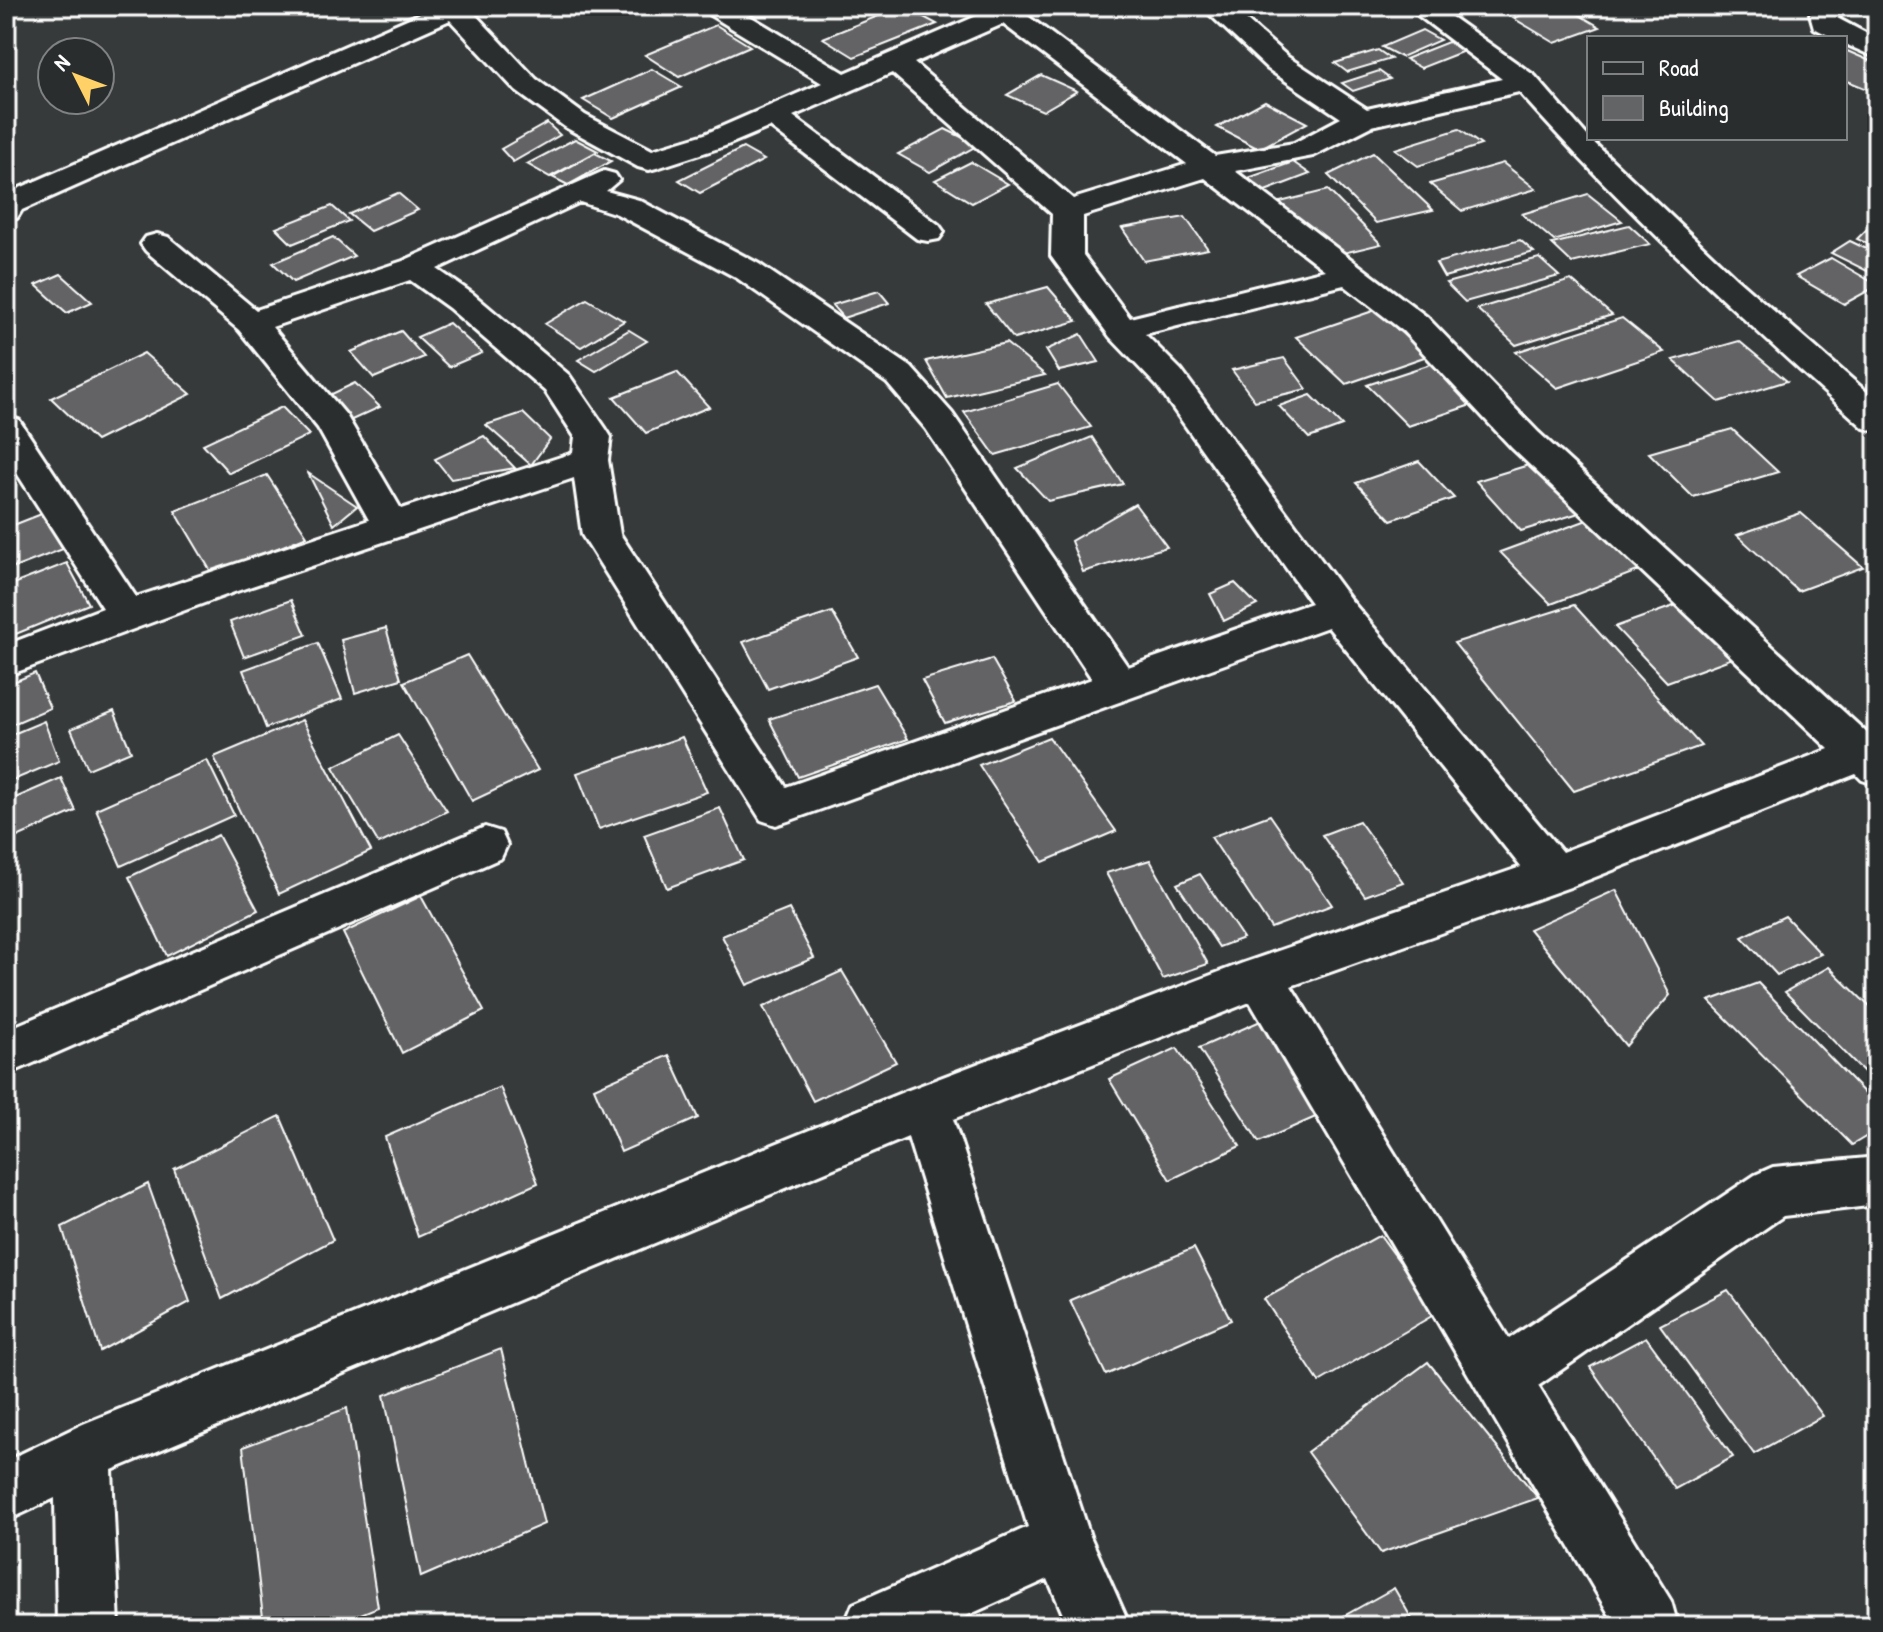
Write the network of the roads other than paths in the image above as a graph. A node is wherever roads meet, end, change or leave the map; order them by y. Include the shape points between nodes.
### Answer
1 (1214, 6) edge
2 (1419, 6) edge
3 (1839, 6) edge
4 (1007, 8) edge
5 (442, 9) edge
6 (719, 9) dead end
7 (1877, 50) edge
8 (894, 60) junction
9 (1525, 82) junction
10 (843, 84) junction
11 (773, 115) junction
12 (1362, 119) junction
13 (649, 161) junction
14 (1211, 166) junction
15 (578, 192) junction
16 (6, 211) edge
17 (1068, 211) junction
18 (928, 232) dead end
19 (157, 244) dead end
20 (414, 268) junction
21 (1349, 274) junction
22 (251, 323) junction
23 (1122, 330) junction
24 (1877, 420) edge
25 (6, 428) edge
26 (590, 460) junction
27 (392, 527) junction
28 (1336, 609) junction
29 (126, 612) junction
30 (6, 661) edge
31 (1120, 688) junction
32 (1872, 757) edge
33 (485, 845) dead end
34 (1554, 874) junction
35 (1260, 977) junction
36 (6, 1053) edge
37 (924, 1107) junction
38 (1877, 1181) edge
39 (1501, 1378) junction
40 (83, 1453) junction
41 (6, 1492) edge
42 (1062, 1542) junction
43 (1649, 1623) dead end
44 (88, 1626) edge
45 (875, 1626) edge
46 (1099, 1626) edge

1 - 12 street via 1278,63
2 - 9 street
3 - 7 street via 1823,14 1824,22
4 - 8 street
4 - 14 street
5 - 13 street via 526,85 575,121
5 - 16 street via 10,204
6 - 10 street
8 - 10 street
8 - 17 street
9 - 12 street
9 - 24 street via 1724,285
10 - 11 street
11 - 13 street
11 - 18 street
12 - 14 street via 1302,150
13 - 15 street
14 - 17 street
14 - 21 street
15 - 20 street
15 - 31 street via 628,207 748,271 899,375 939,421
17 - 23 street via 1067,256
19 - 22 street
20 - 22 street
20 - 26 street via 557,383 593,437
21 - 23 street
21 - 32 street via 1415,324 1525,440
22 - 27 street via 333,423
23 - 28 street via 1169,378
25 - 29 street
26 - 27 street
26 - 31 street via 601,535 776,808
27 - 29 street
28 - 31 street
28 - 34 street
29 - 30 street
32 - 34 street
33 - 36 street
34 - 35 street
35 - 37 street
35 - 39 street
37 - 40 street
37 - 42 street
38 - 39 street via 1773,1192
39 - 43 street
40 - 41 street
40 - 44 street
42 - 45 street
42 - 46 street

